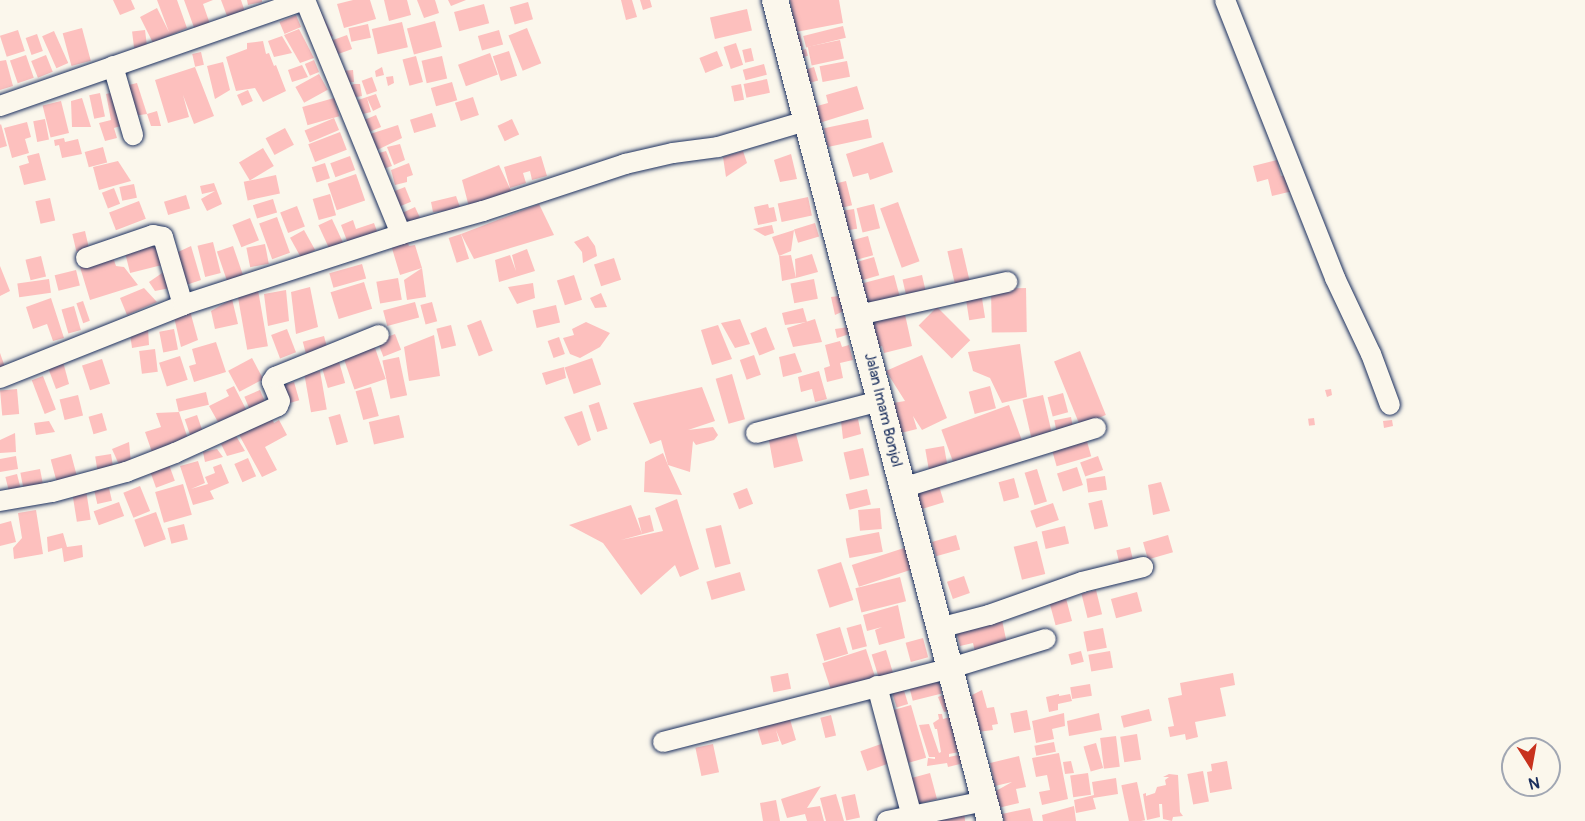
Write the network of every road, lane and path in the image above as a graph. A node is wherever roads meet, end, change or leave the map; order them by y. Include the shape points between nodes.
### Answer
1 (304, 0) edge
2 (775, 0) edge
3 (1225, 0) edge
4 (113, 66) junction
5 (0, 106) edge
6 (806, 121) junction
7 (133, 135) dead end
8 (401, 234) junction
9 (86, 258) dead end
10 (1007, 282) dead end
11 (183, 305) junction
12 (858, 315) junction
13 (379, 335) dead end
14 (0, 378) edge
15 (880, 400) junction
16 (1390, 405) dead end
17 (1096, 428) dead end
18 (756, 433) dead end
19 (902, 488) junction
20 (0, 501) edge
21 (1143, 567) dead end
22 (939, 628) junction
23 (1046, 639) dead end
24 (951, 668) junction
25 (877, 686) junction
26 (663, 742) dead end
27 (988, 811) edge
28 (912, 816) junction
29 (887, 821) edge

1 - 4 street
1 - 8 street
2 - 6 main road, Jalan Imam Bonjol
3 - 16 street via 1335,278
4 - 5 street
4 - 7 street
6 - 8 street via 718,147 625,164
6 - 12 main road, Jalan Imam Bonjol
8 - 11 street
9 - 11 street via 153,235 163,237
10 - 12 street
11 - 14 street
12 - 15 main road, Jalan Imam Bonjol
13 - 20 street via 275,377 272,382 280,401 278,406 185,449 126,472
15 - 18 street
15 - 19 main road, Jalan Imam Bonjol
17 - 19 street
19 - 22 main road, Jalan Imam Bonjol
21 - 22 street via 1082,582
22 - 24 main road, Jalan Imam Bonjol
23 - 24 street
24 - 25 street
24 - 27 main road, Jalan Imam Bonjol
25 - 26 street
25 - 28 street
27 - 28 street
28 - 29 street

